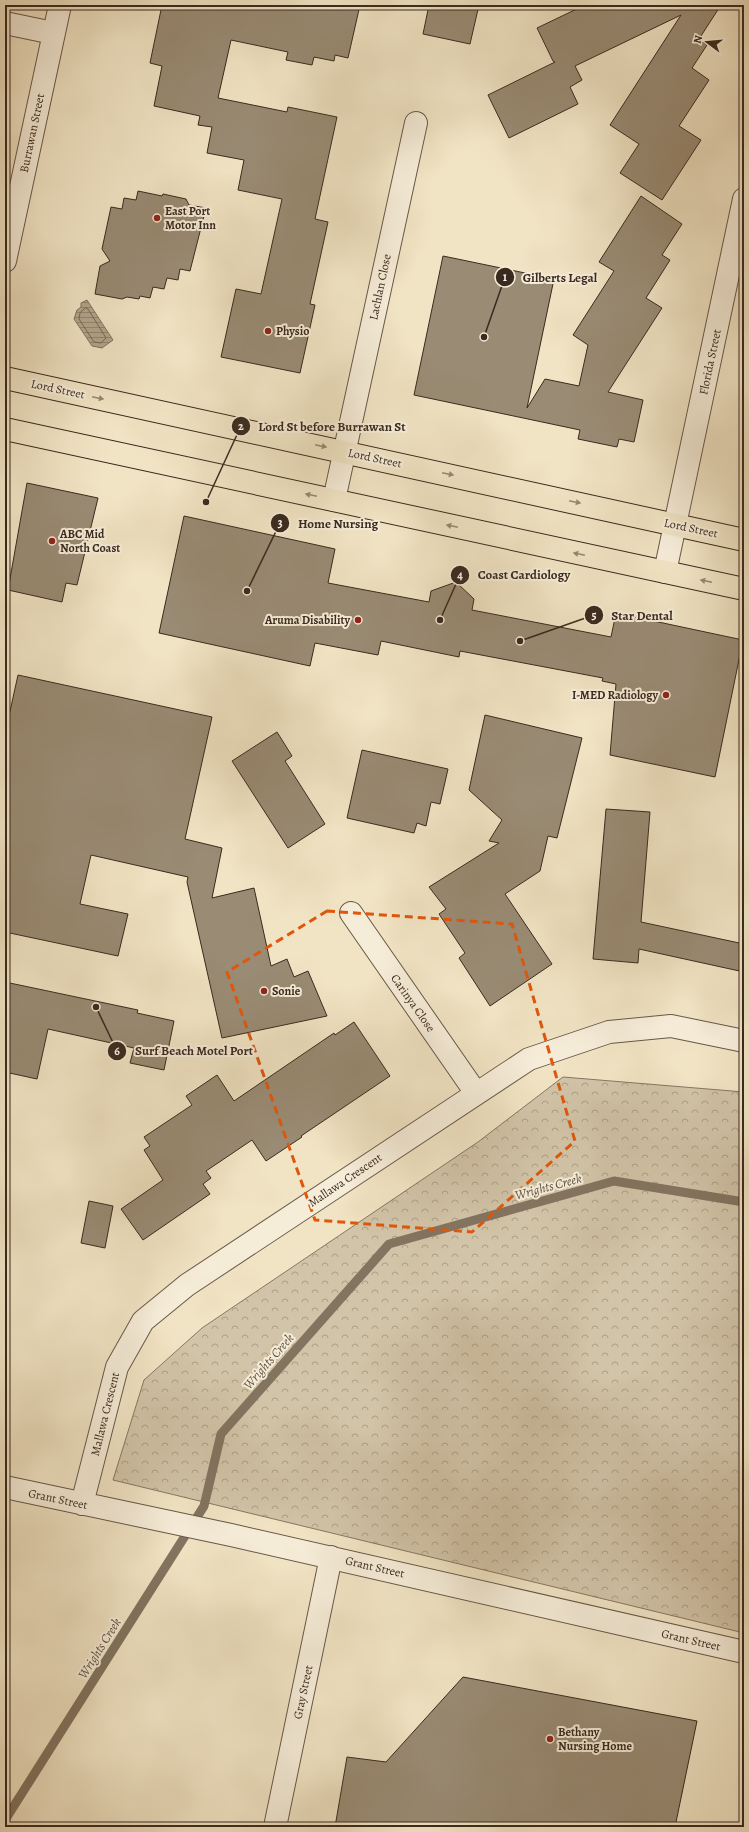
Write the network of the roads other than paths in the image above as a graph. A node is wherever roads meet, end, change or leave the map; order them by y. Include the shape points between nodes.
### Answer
1 (60, 5) edge
2 (5, 23) edge
3 (53, 33) junction
4 (416, 123) dead end
5 (744, 199) edge
6 (5, 261) edge
7 (5, 378) edge
8 (5, 429) edge
9 (345, 452) junction
10 (334, 500) junction
11 (676, 525) junction
12 (744, 540) edge
13 (665, 572) junction
14 (744, 589) edge
15 (351, 913) dead end
16 (744, 1041) edge
17 (476, 1093) junction
18 (5, 1488) edge
19 (82, 1504) junction
20 (331, 1557) junction
21 (744, 1652) edge
22 (275, 1827) edge

1 - 3 street, Burrawan Street
2 - 3 street
3 - 6 street, Burrawan Street
4 - 9 street, Lachlan Close
5 - 11 street, Florida Street
7 -> 9 main road, Lord Street
10 -> 8 main road
9 - 10 street, Lachlan Close
9 -> 11 main road, Lord Street
13 -> 10 main road
11 - 12 main road, Lord Street
11 - 13 street, Florida Street
14 -> 13 main road
15 - 17 street, Carinya Close
16 - 17 street, Mallawa Crescent via 671,1026 608,1032 529,1059
17 - 19 street, Mallawa Crescent via 187,1285 143,1321 117,1367
18 - 19 street, Grant Street
19 - 20 street, Grant Street
20 - 21 street, Grant Street
20 - 22 street, Gray Street

